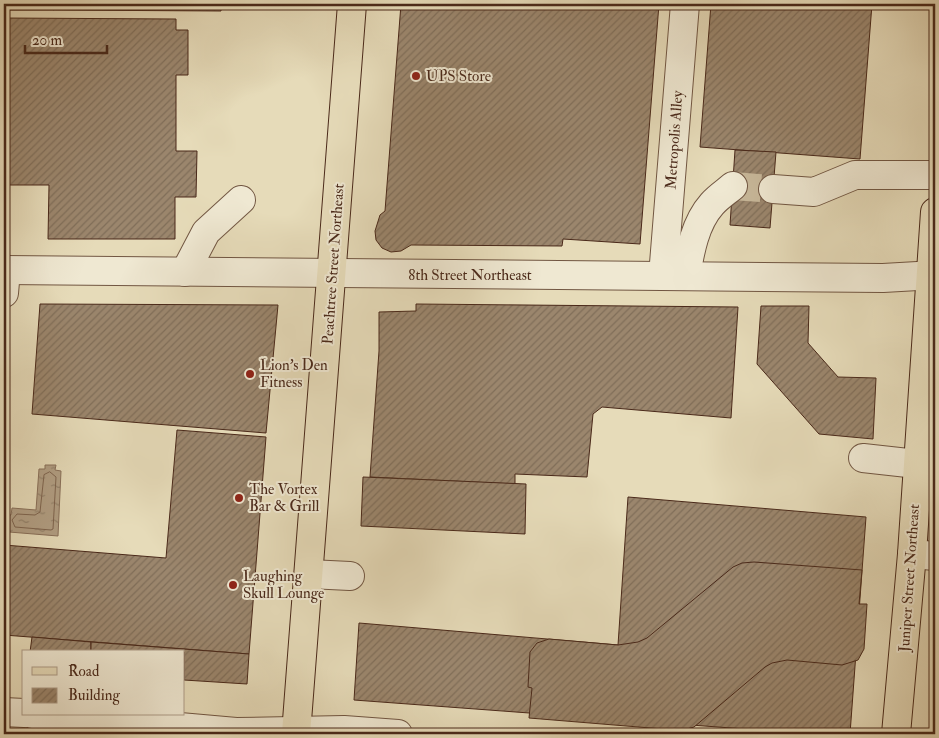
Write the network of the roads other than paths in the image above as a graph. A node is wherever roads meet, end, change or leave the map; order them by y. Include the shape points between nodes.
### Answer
1 (352, 4) edge
2 (684, 4) edge
3 (935, 176) edge
4 (733, 186) tunnel mouth
5 (773, 189) tunnel mouth
6 (240, 200) dead end
7 (935, 212) edge
8 (186, 272) junction
9 (333, 274) junction
10 (934, 275) edge
11 (674, 276) junction
12 (4, 277) edge
13 (863, 458) dead end
14 (917, 464) junction
15 (924, 555) edge
16 (309, 574) junction
17 (350, 576) dead end
18 (4, 712) edge
19 (22, 714) edge
20 (56, 716) edge
21 (297, 732) edge
22 (398, 734) edge
23 (896, 734) edge

1 - 9 main road, Peachtree Street Northeast
2 - 11 street, Metropolis Alley
3 - 5 street via 855,175 814,192
4 - 11 street via 703,215 690,252
6 - 8 street via 206,232
7 - 10 main road, Juniper Street Northeast
8 - 9 street, 8th Street Northeast
8 - 12 street, 8th Street Northeast
9 - 11 street, 8th Street Northeast
9 - 16 main road, Peachtree Street Northeast
10 - 11 street, 8th Street Northeast via 883,278
10 - 14 main road, Juniper Street Northeast
13 - 14 street
14 - 15 main road, Juniper Street Northeast
15 - 23 main road, Juniper Street Northeast
16 - 17 street
16 - 21 main road, Peachtree Street Northeast
18 - 19 street
20 - 21 street via 236,732
21 - 22 street via 344,730

